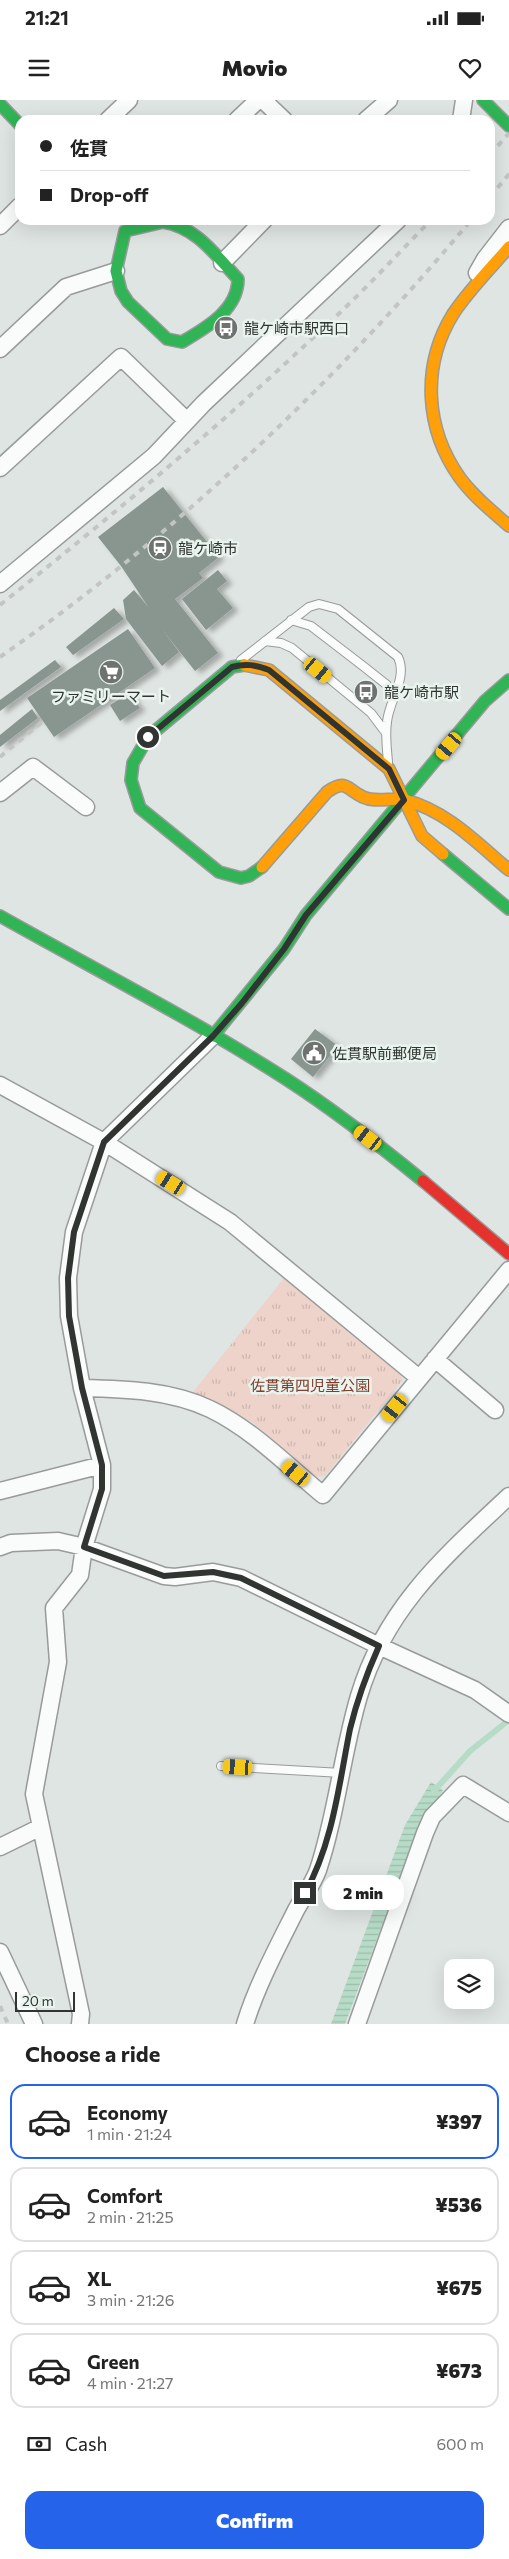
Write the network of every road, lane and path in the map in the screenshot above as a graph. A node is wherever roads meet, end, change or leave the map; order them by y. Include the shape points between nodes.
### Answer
1 (129, 100) edge
2 (258, 100) edge
3 (264, 100) edge
4 (389, 100) edge
5 (464, 100) edge
6 (483, 100) edge
7 (0, 104) edge
8 (113, 115) edge
9 (242, 115) edge
10 (279, 115) edge
11 (372, 115) edge
12 (462, 115) edge
13 (489, 115) edge
14 (495, 119) edge
15 (15, 120) edge
16 (509, 126) edge
17 (15, 211) edge
18 (119, 225) edge
19 (148, 225) edge
20 (182, 225) edge
21 (259, 225) edge
22 (390, 225) edge
23 (0, 226) edge
24 (509, 228) edge
25 (125, 231) junction
26 (509, 247) edge
27 (222, 263) junction
28 (116, 271) junction
29 (454, 314) junction
30 (0, 349) edge
31 (187, 421) junction
32 (0, 468) edge
33 (509, 526) edge
34 (0, 584) edge
35 (292, 620) junction
36 (265, 641) junction
37 (232, 667) junction
38 (509, 680) edge
39 (393, 698) junction
40 (386, 733) junction
41 (389, 769) junction
42 (0, 793) edge
43 (404, 800) junction
44 (86, 806) dead end
45 (509, 870) edge
46 (509, 909) edge
47 (0, 916) edge
48 (213, 1036) junction
49 (0, 1085) edge
50 (104, 1142) junction
51 (509, 1254) edge
52 (509, 1270) edge
53 (435, 1359) junction
54 (419, 1378) junction
55 (82, 1388) junction
56 (494, 1410) dead end
57 (102, 1465) junction
58 (0, 1491) edge
59 (509, 1496) edge
60 (0, 1546) edge
61 (84, 1547) junction
62 (379, 1646) junction
63 (509, 1714) edge
64 (221, 1766) dead end
65 (342, 1773) junction
66 (509, 1813) edge
67 (41, 1827) junction
68 (0, 1847) edge
69 (0, 1952) edge
70 (34, 2024) edge
71 (80, 2024) edge
72 (245, 2024) edge
73 (357, 2024) edge

1 - 8 street
2 - 9 street
3 - 10 street
4 - 11 street
5 - 12 street
6 - 13 street
7 - 15 street
14 - 16 street
17 - 23 street
18 - 25 street
19 - 25 street
20 - 27 street
21 - 27 street
22 - 31 street
24 - 29 street via 484,259
25 - 28 street
26 - 29 street
27 - 28 street via 238,279 240,286 234,300 214,323 182,342 167,339 128,302
28 - 30 street via 66,287
29 - 33 street via 432,364 433,421 442,450 457,472 477,498
31 - 32 street via 121,357
31 - 34 street via 154,456
35 - 36 lane
35 - 39 lane via 311,626 348,654 386,685
35 - 39 lane via 318,604 329,605 343,613 398,657 401,673
36 - 37 lane
36 - 40 lane via 292,648 371,713
37 - 41 street via 243,664 269,670
37 - 43 street via 148,737 136,752 129,780 140,808 219,872 240,878 258,872 334,787 350,787 364,798
38 - 43 street via 486,701
39 - 40 lane
40 - 41 lane
41 - 43 street
42 - 44 street via 33,767
43 - 45 street via 440,813
43 - 46 street via 422,836
43 - 48 street via 306,915 284,949
47 - 48 street
48 - 50 street
48 - 51 street via 331,1111 442,1196
49 - 50 street
50 - 54 street via 230,1222
50 - 55 street via 74,1232 68,1278 69,1316
52 - 53 street
53 - 54 street
53 - 56 street
54 - 55 street via 323,1495 242,1428 209,1409 149,1392
55 - 57 street
57 - 58 street
57 - 61 street via 102,1489
59 - 62 street via 430,1573 396,1614
60 - 61 street via 58,1541
61 - 62 street via 164,1576 213,1572 241,1578
61 - 67 street via 80,1576 54,1608 58,1662 34,1794
62 - 63 street via 475,1690
62 - 65 street via 359,1696
64 - 65 lane
65 - 72 street via 317,1872 269,1966
66 - 73 street via 463,1785 432,1818
67 - 68 street
67 - 71 street via 81,2014
69 - 70 street

